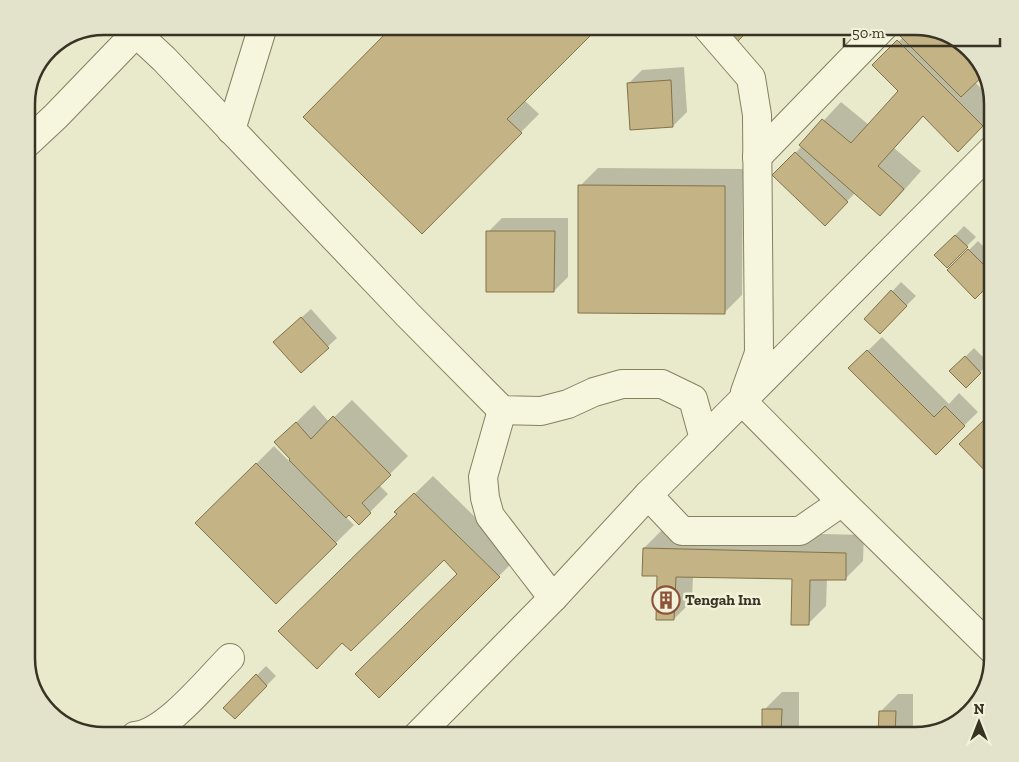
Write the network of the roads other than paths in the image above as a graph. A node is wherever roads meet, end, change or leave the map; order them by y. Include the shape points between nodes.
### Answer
1 (130, 35) edge
2 (140, 35) edge
3 (260, 35) edge
4 (714, 35) edge
5 (875, 35) edge
6 (231, 130) junction
7 (35, 136) edge
8 (757, 157) junction
9 (984, 158) edge
10 (742, 401) junction
11 (502, 410) junction
12 (704, 439) junction
13 (648, 495) junction
14 (842, 502) junction
15 (553, 598) junction
16 (957, 616) junction
17 (984, 628) edge
18 (984, 642) edge
19 (230, 658) dead end
20 (160, 727) edge
21 (425, 727) edge

1 - 7 lane
2 - 6 lane
3 - 6 lane
4 - 8 lane via 751,78 757,115
5 - 8 lane
6 - 11 lane
8 - 10 lane via 759,353
9 - 10 lane
10 - 12 lane
10 - 14 lane
11 - 12 lane via 541,411 622,384 662,384 694,399
11 - 15 lane via 483,477 485,498 490,516
12 - 13 lane
13 - 14 lane via 682,530 800,530
13 - 15 lane
14 - 16 lane
15 - 21 lane
16 - 17 lane
16 - 18 lane
19 - 20 lane

